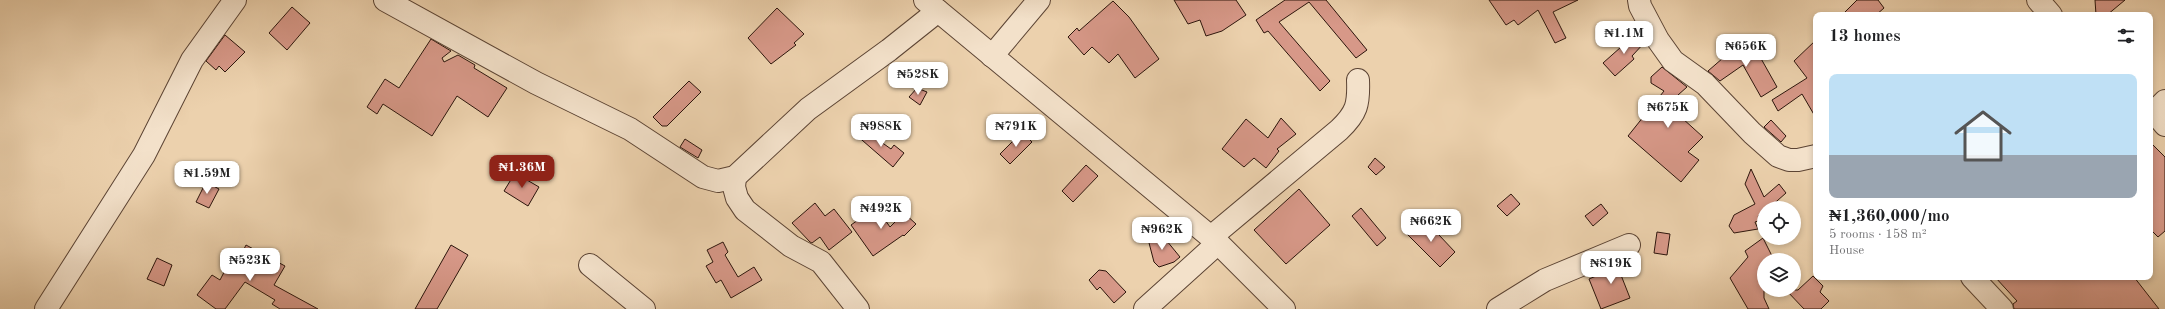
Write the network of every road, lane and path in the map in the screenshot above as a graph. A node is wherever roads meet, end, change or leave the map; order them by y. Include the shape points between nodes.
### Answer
1 (236, 0) edge
2 (386, 0) edge
3 (1040, 0) edge
4 (1639, 0) edge
5 (2038, 0) edge
6 (932, 6) edge
7 (2048, 12) edge
8 (992, 56) junction
9 (1358, 80) dead end
10 (1813, 157) edge
11 (735, 177) junction
12 (1214, 240) junction
13 (1629, 245) dead end
14 (590, 265) dead end
15 (1975, 280) edge
16 (46, 309) edge
17 (644, 309) edge
18 (858, 309) edge
19 (1145, 309) edge
20 (1284, 309) edge
21 (1498, 309) edge
22 (2002, 309) edge

1 - 16 street via 192,60 144,155
2 - 11 street via 536,82 630,128 703,177 718,181
3 - 8 street
4 - 10 street via 1658,40 1673,61 1705,84 1752,133 1778,156 1789,160
5 - 7 street
6 - 8 street
6 - 11 street via 883,55 808,109
8 - 12 street
9 - 12 street via 1358,96 1352,117
11 - 18 street via 737,198 745,210 791,246 821,262
12 - 19 street
12 - 20 street
13 - 21 street via 1545,280
14 - 17 street
15 - 22 street

